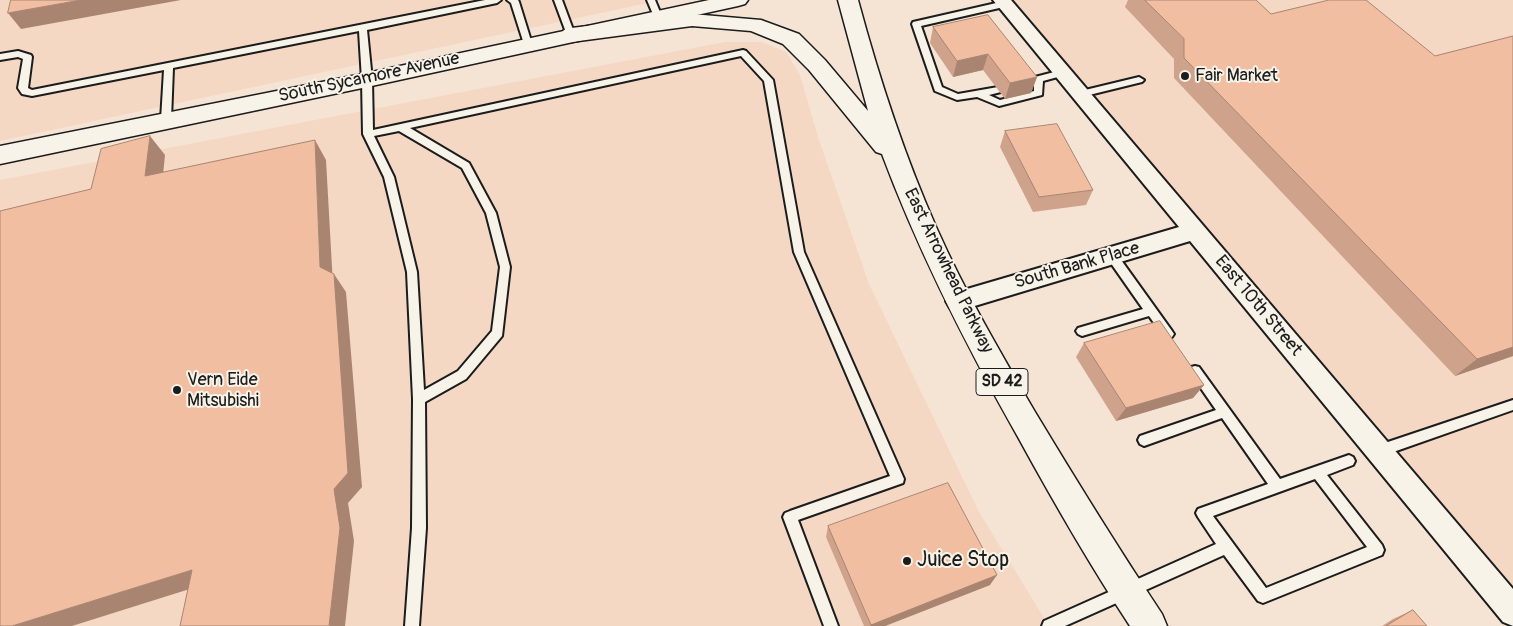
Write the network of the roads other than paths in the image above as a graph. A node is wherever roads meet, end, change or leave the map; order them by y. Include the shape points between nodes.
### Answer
1 (497, 0) edge
2 (511, 0) edge
3 (558, 0) edge
4 (738, 0) edge
5 (848, 0) edge
6 (1004, 2) edge
7 (655, 8) edge
8 (363, 28) junction
9 (571, 35) junction
10 (528, 44) junction
11 (0, 57) edge
12 (169, 66) junction
13 (1062, 73) junction
14 (1038, 79) junction
15 (367, 80) junction
16 (1139, 80) dead end
17 (1024, 83) edge
18 (998, 90) dead end
19 (977, 93) junction
20 (1081, 94) junction
21 (166, 120) junction
22 (400, 127) junction
23 (368, 134) junction
24 (0, 155) edge
25 (898, 164) junction
26 (1195, 231) junction
27 (1112, 256) junction
28 (958, 301) junction
29 (1151, 311) junction
30 (1082, 331) dead end
31 (1174, 342) edge
32 (1190, 365) edge
33 (419, 399) junction
34 (1513, 404) edge
35 (1224, 412) junction
36 (1144, 440) dead end
37 (1379, 451) junction
38 (1349, 461) dead end
39 (1317, 472) junction
40 (1277, 486) junction
41 (1226, 547) junction
42 (1126, 591) junction
43 (1513, 612) edge
44 (412, 626) edge
45 (831, 626) edge
46 (1049, 626) edge
47 (1150, 626) edge

1 - 8 lane
2 - 10 lane via 515,2
3 - 9 lane
4 - 7 main road, South Sycamore Avenue
5 - 25 main road, East Arrowhead Parkway / SD 42 via 882,122
6 - 13 street, East 10th Street
6 - 19 lane via 916,24 938,89 957,97
7 - 9 main road, South Sycamore Avenue
8 - 12 lane
8 - 15 lane
9 - 10 main road, South Sycamore Avenue
9 - 25 main road via 692,20 754,25 791,39 817,65
10 - 15 main road, South Sycamore Avenue
11 - 12 lane via 18,54 28,57 23,88 25,92 32,93
12 - 21 lane
13 - 14 lane
13 - 20 street, East 10th Street
14 - 17 lane
14 - 19 lane via 1039,93 999,103
15 - 21 main road, South Sycamore Avenue
15 - 23 lane
16 - 20 lane
18 - 19 lane
20 - 26 street, East 10th Street
21 - 24 main road, South Sycamore Avenue
22 - 23 lane
22 - 33 lane via 466,166 491,213 504,267 498,333 462,375
22 - 45 lane via 743,53 768,80 799,252 898,480 790,516
23 - 33 lane via 389,177 412,272
25 - 28 main road, East Arrowhead Parkway / SD 42
26 - 27 street, South Bank Place
26 - 37 street, East 10th Street
27 - 28 street, South Bank Place
27 - 29 lane
28 - 42 main road, East Arrowhead Parkway / SD 42 via 1060,483
29 - 30 lane
29 - 31 lane
32 - 35 lane
33 - 44 lane via 418,528
34 - 37 lane
35 - 36 lane
35 - 40 lane
37 - 43 street, East 10th Street
38 - 39 lane
39 - 40 lane
39 - 41 lane via 1376,550 1263,596
40 - 41 lane via 1203,512
41 - 42 lane
42 - 46 lane
42 - 47 main road, East Arrowhead Parkway / SD 42

